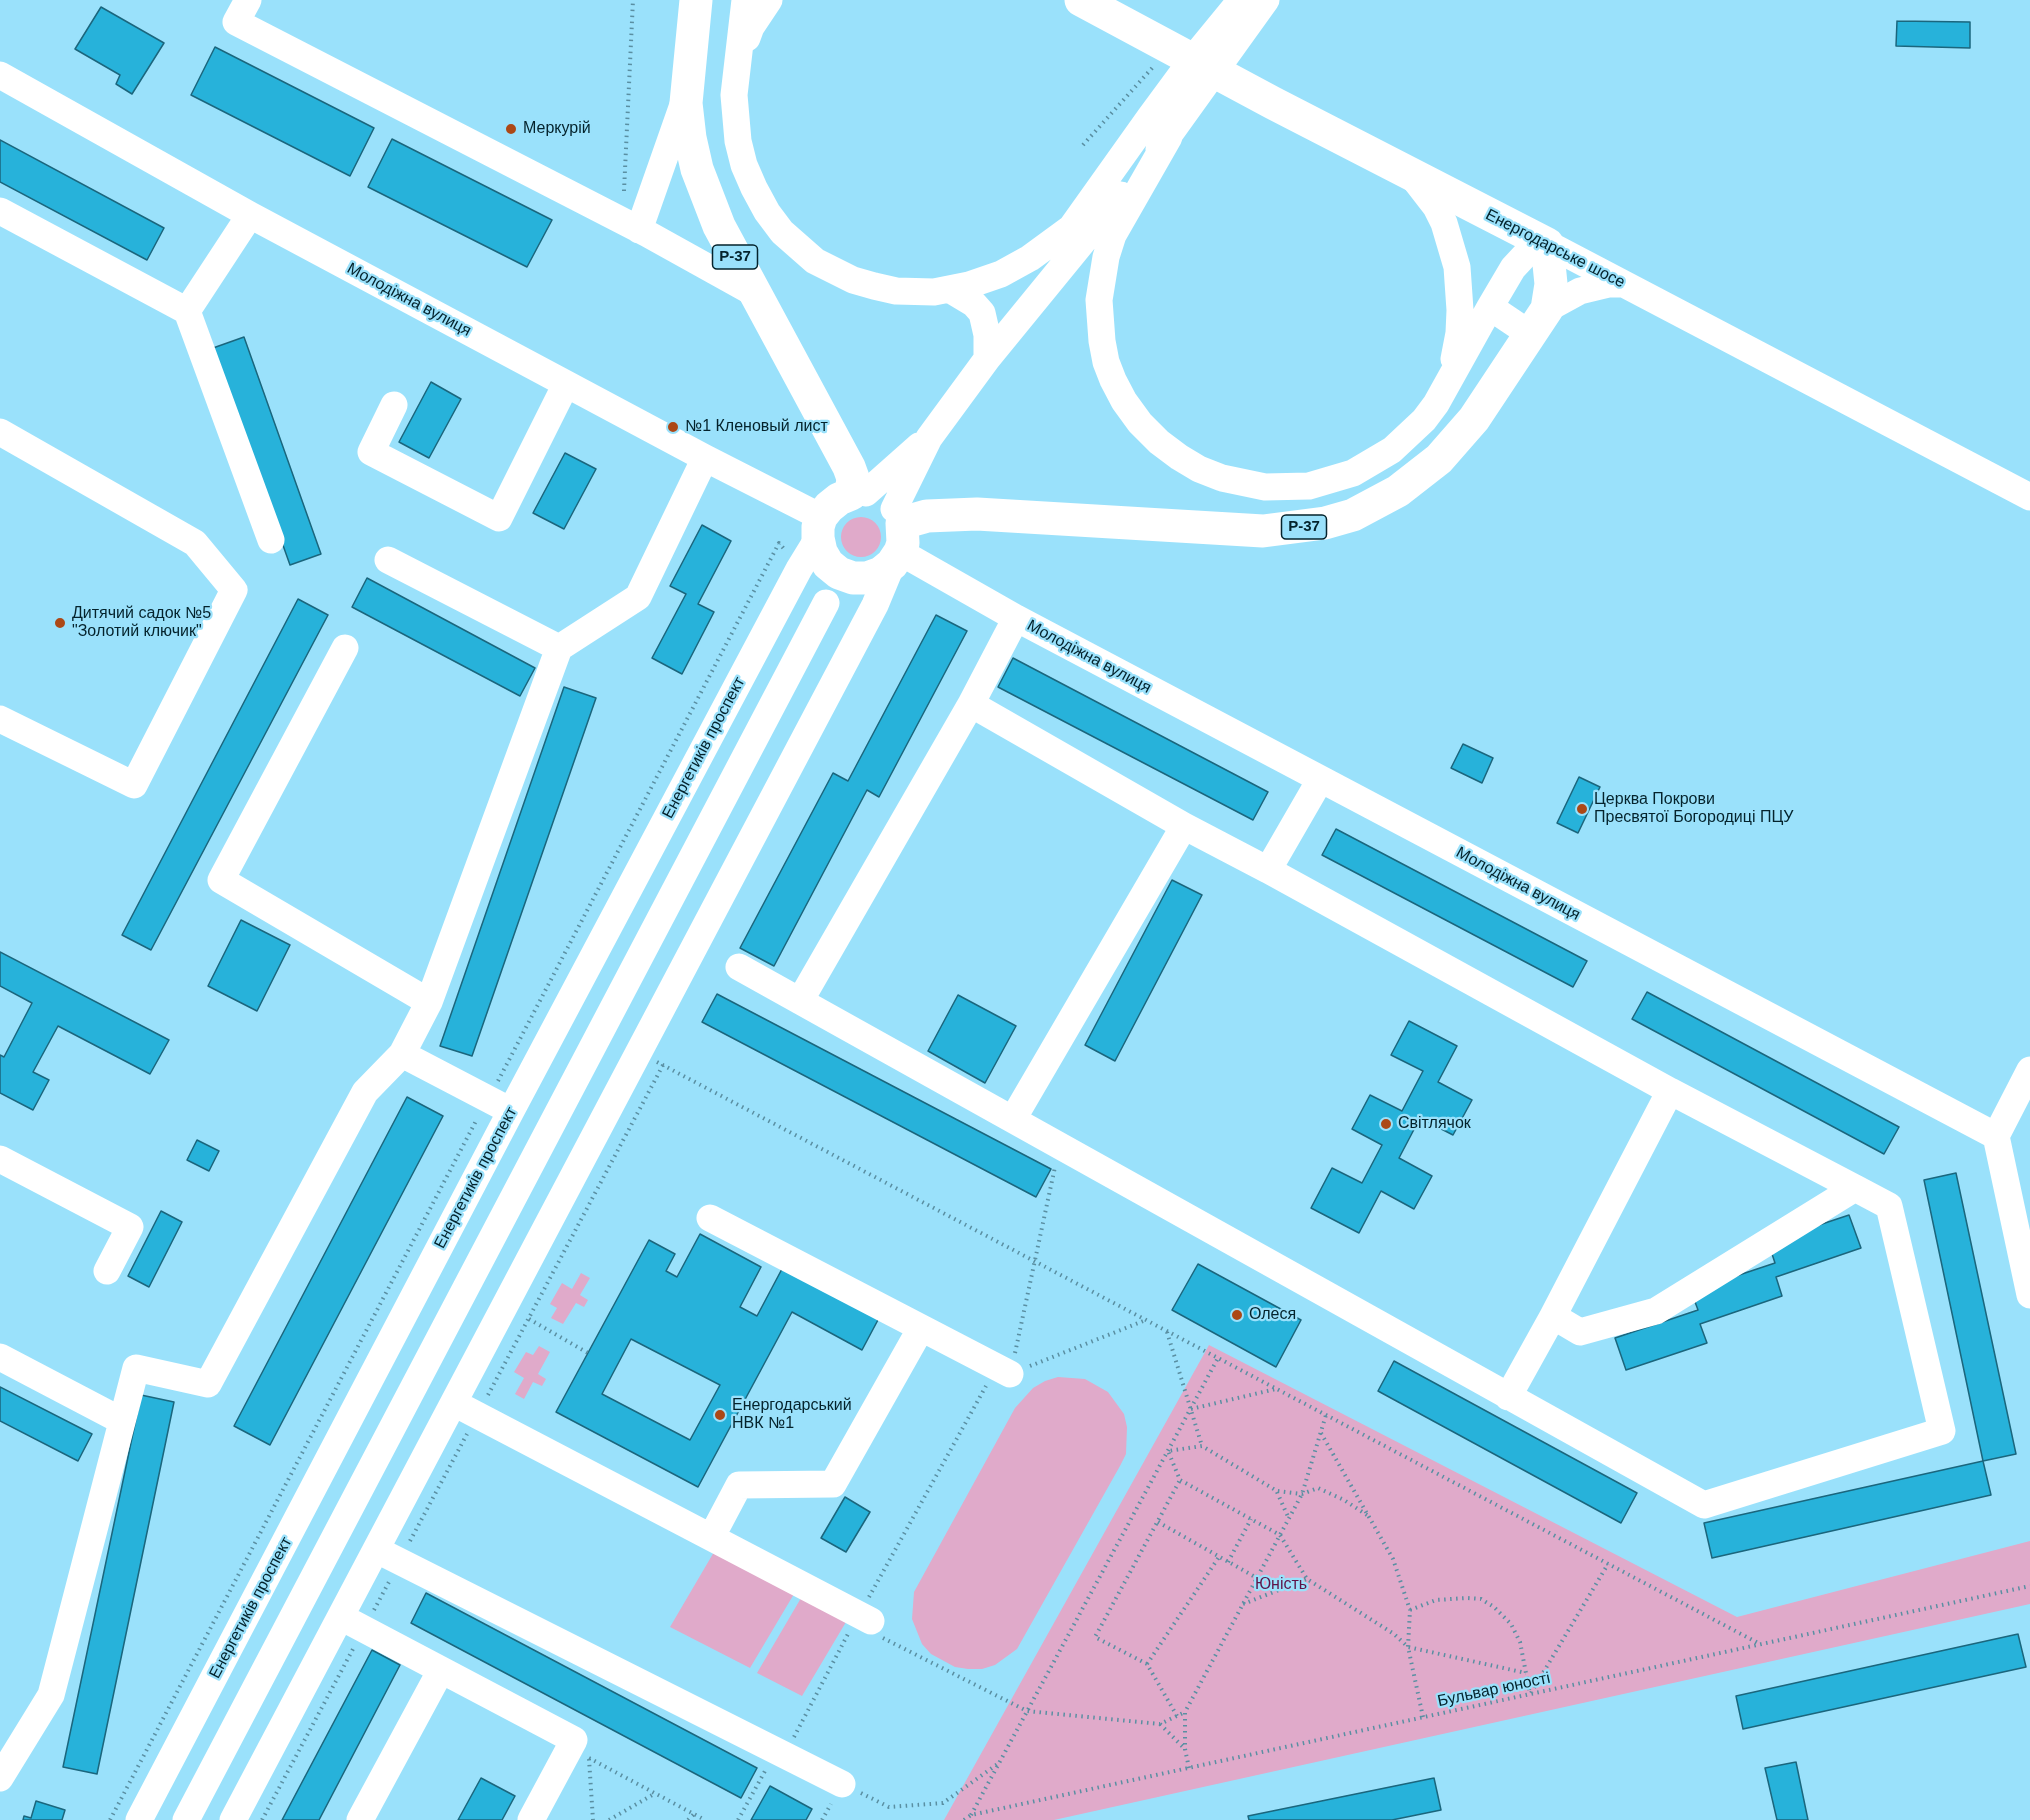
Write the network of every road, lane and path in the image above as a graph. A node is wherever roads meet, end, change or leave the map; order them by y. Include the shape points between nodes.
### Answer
1 (249, 0) edge
2 (633, 0) edge
3 (696, 0) edge
4 (745, 0) edge
5 (769, 0) edge
6 (1081, 0) edge
7 (1241, 0) edge
8 (1266, 0) edge
9 (1160, 60) dead end
10 (738, 65) junction
11 (2, 79) edge
12 (687, 95) junction
13 (1169, 137) junction
14 (1083, 145) dead end
15 (1412, 175) junction
16 (624, 191) dead end
17 (0, 211) edge
18 (250, 215) junction
19 (1071, 228) junction
20 (639, 230) junction
21 (1547, 244) junction
22 (1624, 284) junction
23 (949, 289) junction
24 (754, 293) junction
25 (1490, 307) junction
26 (187, 311) junction
27 (1539, 322) junction
28 (987, 358) junction
29 (566, 384) junction
30 (1446, 388) junction
31 (394, 405) dead end
32 (0, 432) edge
33 (929, 438) junction
34 (705, 458) junction
35 (858, 493) junction
36 (2030, 497) edge
37 (819, 527) junction
38 (897, 537) junction
39 (271, 540) dead end
40 (779, 543) dead end
41 (388, 560) dead end
42 (826, 603) dead end
43 (1016, 618) junction
44 (345, 648) dead end
45 (559, 648) junction
46 (971, 704) junction
47 (0, 719) edge
48 (1320, 780) junction
49 (1184, 826) junction
50 (1268, 870) junction
51 (739, 967) dead end
52 (800, 1001) junction
53 (429, 1002) junction
54 (402, 1054) junction
55 (651, 1059) junction
56 (2030, 1070) edge
57 (1670, 1091) junction
58 (500, 1105) junction
59 (1013, 1119) junction
60 (1996, 1136) junction
61 (1060, 1146) junction
62 (0, 1159) edge
63 (1855, 1188) junction
64 (710, 1218) dead end
65 (1033, 1261) junction
66 (107, 1271) dead end
67 (2030, 1295) edge
68 (1553, 1316) junction
69 (529, 1319) junction
70 (1146, 1320) junction
71 (921, 1328) junction
72 (1167, 1331) junction
73 (588, 1353) dead end
74 (0, 1358) edge
75 (1218, 1358) junction
76 (1004, 1371) junction
77 (1276, 1389) junction
78 (1508, 1397) junction
79 (466, 1408) junction
80 (1190, 1409) junction
81 (1326, 1415) junction
82 (122, 1421) junction
83 (1321, 1432) junction
84 (1202, 1446) junction
85 (1168, 1451) junction
86 (1179, 1480) junction
87 (1276, 1491) junction
88 (1302, 1494) junction
89 (1367, 1515) junction
90 (1251, 1519) junction
91 (1289, 1519) junction
92 (1158, 1521) junction
93 (1280, 1535) junction
94 (712, 1536) junction
95 (388, 1556) junction
96 (1219, 1557) junction
97 (1228, 1562) junction
98 (1608, 1564) junction
99 (1257, 1578) junction
100 (1307, 1579) junction
101 (2030, 1586) edge
102 (1243, 1604) junction
103 (1410, 1610) junction
104 (862, 1619) junction
105 (352, 1623) junction
106 (1760, 1644) junction
107 (1408, 1647) junction
108 (1147, 1664) junction
109 (441, 1670) junction
110 (1526, 1673) junction
111 (1530, 1694) junction
112 (1027, 1711) junction
113 (1185, 1712) junction
114 (1177, 1716) junction
115 (1423, 1717) junction
116 (1160, 1724) junction
117 (1185, 1749) junction
118 (781, 1751) junction
119 (579, 1753) junction
120 (1000, 1762) junction
121 (1189, 1768) junction
122 (0, 1778) edge
123 (842, 1784) joint
124 (654, 1793) junction
125 (694, 1814) junction
126 (971, 1815) junction
127 (110, 1820) edge
128 (139, 1820) edge
129 (186, 1820) edge
130 (233, 1820) edge
131 (262, 1820) edge
132 (360, 1820) edge
133 (531, 1820) edge
134 (593, 1820) edge
135 (609, 1820) edge
136 (688, 1820) edge
137 (705, 1820) edge
138 (738, 1820) edge
139 (964, 1820) edge

1 - 20 street via 236,22
2 - 16 path
3 - 12 main road, Р-37
4 - 10 street
5 - 10 street via 751,27
6 - 15 main road, Енергодарське шосе
7 - 19 street via 1162,100
8 - 13 street
9 - 14 path
10 - 23 street via 735,121 744,165 753,188 782,232 815,261 853,280 896,291
11 - 18 street, Молодіжна вулиця
12 - 20 street
12 - 24 main road, Р-37 via 690,138 704,189
13 - 28 street
13 - 30 street via 1113,235 1099,300 1102,340 1113,380 1140,423 1158,442 1199,469 1222,478 1265,487 1309,486 1353,473 1392,450 1424,420
15 - 21 main road, Енергодарське шосе
15 - 30 street via 1444,223 1457,267 1459,333
17 - 26 street
18 - 26 street
18 - 29 street, Молодіжна вулиця
19 - 23 street via 1007,271
19 - 28 street
20 - 24 street
21 - 22 street, Енергодарське шосе
21 - 25 street via 1535,247 1520,260
21 - 27 main road, Р-37 via 1551,284
22 - 27 street via 1580,291
22 - 36 street, Енергодарське шосе
23 - 28 street via 982,313
24 - 35 main road, Р-37 via 849,467
25 - 27 street
25 - 30 street
26 - 39 street
27 - 38 main road, Р-37 via 1474,419 1439,459 1398,491 1353,515 1294,529 1263,531 976,514 927,516
28 - 33 street
29 - 31 street via 499,518 370,452
29 - 34 street, Молодіжна вулиця
32 - 47 street via 195,543 234,590 134,785
33 - 35 street
33 - 38 street
34 - 37 street, Молодіжна вулиця
34 - 45 street via 638,597
35 - 37 main road via 834,503
35 - 38 street via 881,498
37 - 38 main road, Р-37 via 820,552 828,564 853,578 881,573
37 - 58 street, Енергетиків проспект
38 - 43 street, Молодіжна вулиця
38 - 55 street via 870,616
40 - 58 path
41 - 45 street
42 - 129 street
43 - 46 street
43 - 48 street, Молодіжна вулиця
44 - 53 street via 221,880
45 - 53 street
46 - 49 street
46 - 52 street
48 - 50 street
48 - 60 street, Молодіжна вулиця
49 - 50 street
49 - 59 street
50 - 57 street
51 - 52 street
52 - 59 street
53 - 54 street
54 - 58 street
54 - 82 street via 364,1092 208,1384 136,1368
55 - 65 path
55 - 69 path
55 - 79 street
56 - 60 street
57 - 63 street
57 - 68 street
58 - 127 path
58 - 128 street, Енергетиків проспект via 303,1510
59 - 61 street
60 - 67 street
61 - 65 path
61 - 78 street
62 - 66 street via 130,1227
63 - 68 street via 1656,1311 1580,1332
63 - 78 street via 1889,1206 1942,1431 1704,1505
64 - 71 street
65 - 70 path
65 - 76 path
68 - 78 street
69 - 73 path
69 - 79 path
70 - 72 path
70 - 76 path
71 - 76 street
71 - 94 street via 833,1484 739,1485
72 - 75 path
72 - 80 path
74 - 82 street
75 - 77 path
75 - 80 path
76 - 104 path
77 - 80 path
77 - 81 path
79 - 94 street
79 - 95 street
79 - 95 path
80 - 84 path
80 - 85 path
81 - 83 path
81 - 98 path
82 - 122 street via 51,1695
83 - 88 path
83 - 89 path
84 - 85 path
84 - 87 path
85 - 86 path
85 - 112 path
86 - 90 path
86 - 92 path
87 - 88 path
87 - 91 path
88 - 89 path via 1318,1488
88 - 91 path
89 - 103 path via 1393,1559
90 - 93 path
90 - 97 path
91 - 93 path
92 - 96 path
92 - 108 path via 1095,1637
93 - 99 path
93 - 100 path
94 - 104 street
95 - 105 street
95 - 105 path
95 - 118 street
96 - 97 path
96 - 108 path
97 - 99 path
98 - 106 path
98 - 111 path
99 - 102 path
100 - 102 path
100 - 107 path
101 - 106 path, Бульвар юності
102 - 113 path
103 - 107 path
103 - 110 path via 1436,1600 1481,1599 1511,1624 1520,1642
104 - 112 path
104 - 118 path
105 - 109 street
105 - 130 street
105 - 131 path
106 - 111 path, Бульвар юності
107 - 110 path
107 - 115 path
108 - 114 path
109 - 119 street via 574,1740
109 - 132 street
110 - 111 path
111 - 115 path, Бульвар юності
112 - 116 path
112 - 120 path
113 - 114 path
113 - 117 path
114 - 116 path
115 - 121 path, Бульвар юності
116 - 117 path
117 - 121 path
118 - 123 street
118 - 138 path
119 - 124 path
119 - 133 street
119 - 134 path
120 - 123 path via 943,1803 889,1807
120 - 126 path
121 - 126 path, Бульвар юності
124 - 125 path
124 - 135 path
125 - 136 path
125 - 137 path
126 - 139 path, Бульвар юності

